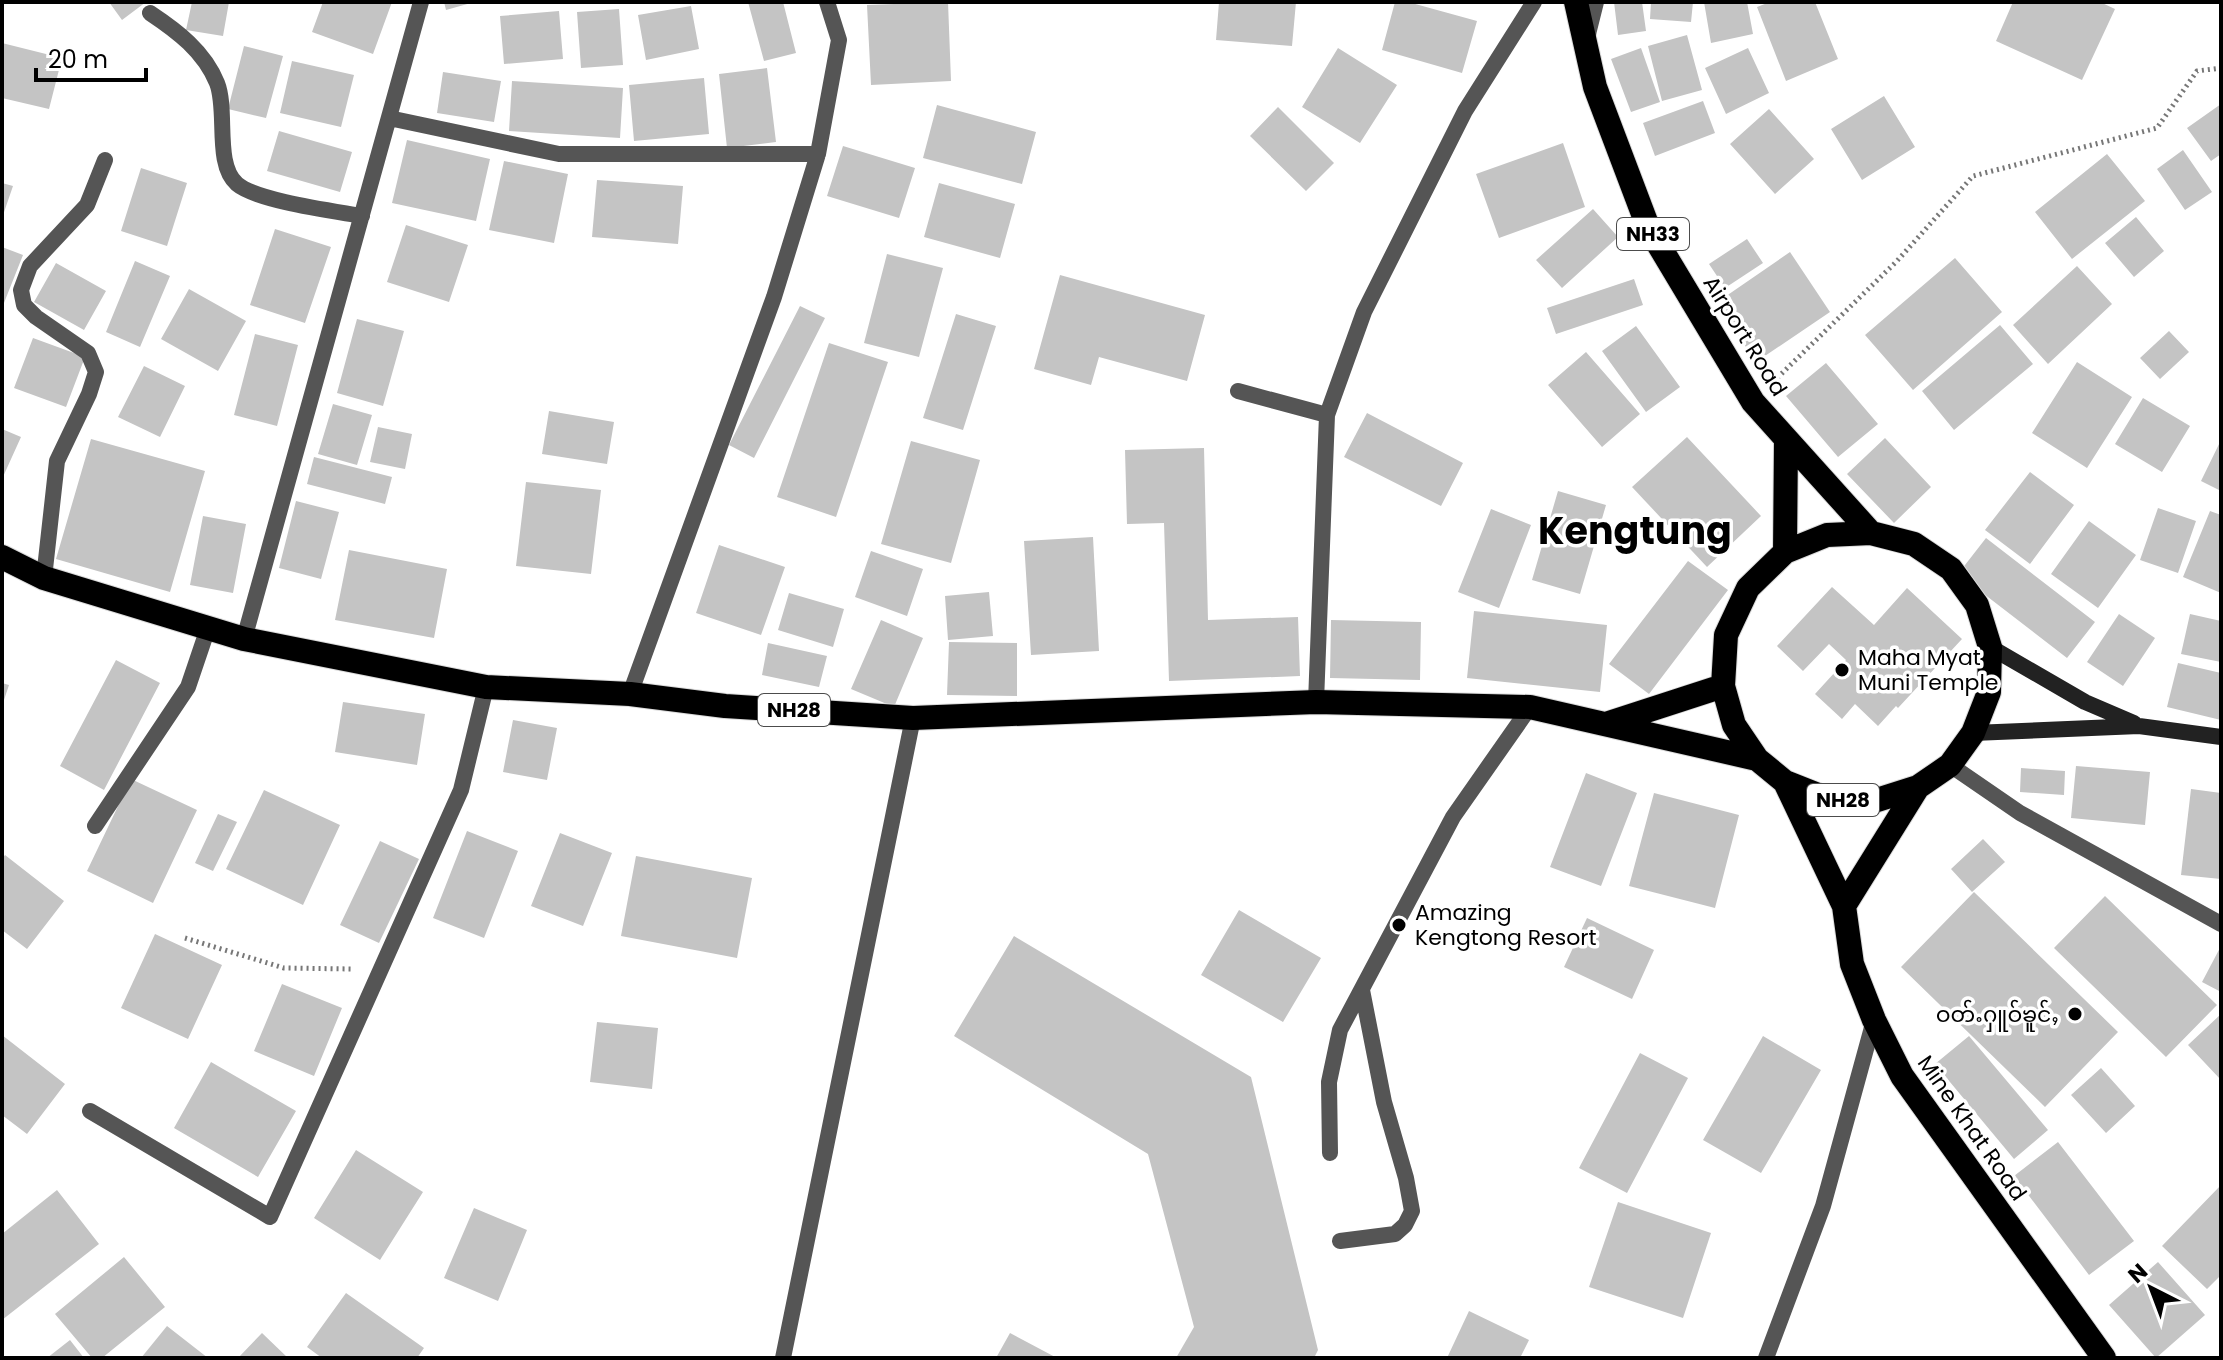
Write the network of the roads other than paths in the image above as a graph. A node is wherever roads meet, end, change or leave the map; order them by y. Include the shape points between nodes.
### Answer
1 (421, 2) edge
2 (827, 2) edge
3 (1534, 2) edge
4 (1576, 2) edge
5 (1596, 2) edge
6 (150, 13) dead end
7 (1585, 44) junction
8 (389, 118) junction
9 (818, 154) junction
10 (105, 160) dead end
11 (362, 216) junction
12 (1238, 391) dead end
13 (1327, 415) junction
14 (1786, 440) junction
15 (1871, 533) junction
16 (1785, 552) junction
17 (2, 557) edge
18 (44, 578) junction
19 (208, 628) junction
20 (244, 639) junction
21 (1990, 647) junction
22 (1723, 686) junction
23 (486, 687) junction
24 (630, 694) junction
25 (1316, 702) junction
26 (1530, 707) junction
27 (913, 718) junction
28 (1603, 724) junction
29 (2139, 726) junction
30 (1973, 733) junction
31 (2221, 737) edge
32 (1757, 759) junction
33 (1950, 765) junction
34 (1785, 782) junction
35 (1918, 787) junction
36 (95, 826) dead end
37 (1844, 906) junction
38 (2221, 924) edge
39 (1362, 990) junction
40 (1874, 1020) junction
41 (90, 1111) dead end
42 (1330, 1153) dead end
43 (1340, 1241) dead end
44 (783, 1358) edge
45 (1766, 1358) edge
46 (2104, 1358) edge

1 - 8 street
2 - 9 street via 839,40
3 - 13 street via 1465,111 1371,298
4 - 7 highway, Airport Road / NH33
5 - 7 street
6 - 11 street via 190,44 218,84 227,168 237,184 276,200
7 - 14 highway, Airport Road / NH33 via 1595,87 1648,227 1753,402
8 - 9 street via 559,154
8 - 11 street
9 - 24 street via 774,297
10 - 18 street via 87,205 30,266 21,290 24,305 88,353 96,372 57,461
11 - 20 street
12 - 13 street
13 - 25 street
14 - 15 highway, Airport Road / NH33
14 - 16 highway
15 - 16 highway, NH28 via 1827,535
15 - 21 highway, NH28 via 1914,544 1951,569 1977,605
16 - 22 highway, NH28 via 1748,588 1737,611 1726,635
17 - 18 highway, NH28
18 - 19 highway, NH28
19 - 20 highway, NH28
19 - 36 street via 188,687
20 - 23 highway, NH28
21 - 29 street via 2085,702
21 - 30 highway, NH28 via 1989,692
22 - 28 highway
22 - 32 highway, NH28 via 1734,725
23 - 24 highway, NH28
23 - 41 street via 461,790 270,1217
24 - 27 highway, NH28
25 - 26 highway, NH28
25 - 27 highway, NH28
26 - 28 highway, NH28
26 - 39 street via 1453,817
27 - 44 street
28 - 32 highway, NH28
29 - 30 street
29 - 31 street
30 - 33 highway, NH28
32 - 34 highway, NH28
33 - 35 highway, NH28
33 - 38 street via 2020,813
34 - 35 highway, NH28 via 1828,799 1874,801
34 - 37 highway, Mine Khat Road / NH28
35 - 37 highway, NH28
37 - 40 highway, Mine Khat Road / NH28 via 1852,964
39 - 42 street via 1340,1030 1329,1082
39 - 43 street via 1412,1211 1395,1234
40 - 45 street via 1823,1206
40 - 46 highway, Mine Khat Road / NH28 via 1902,1076

